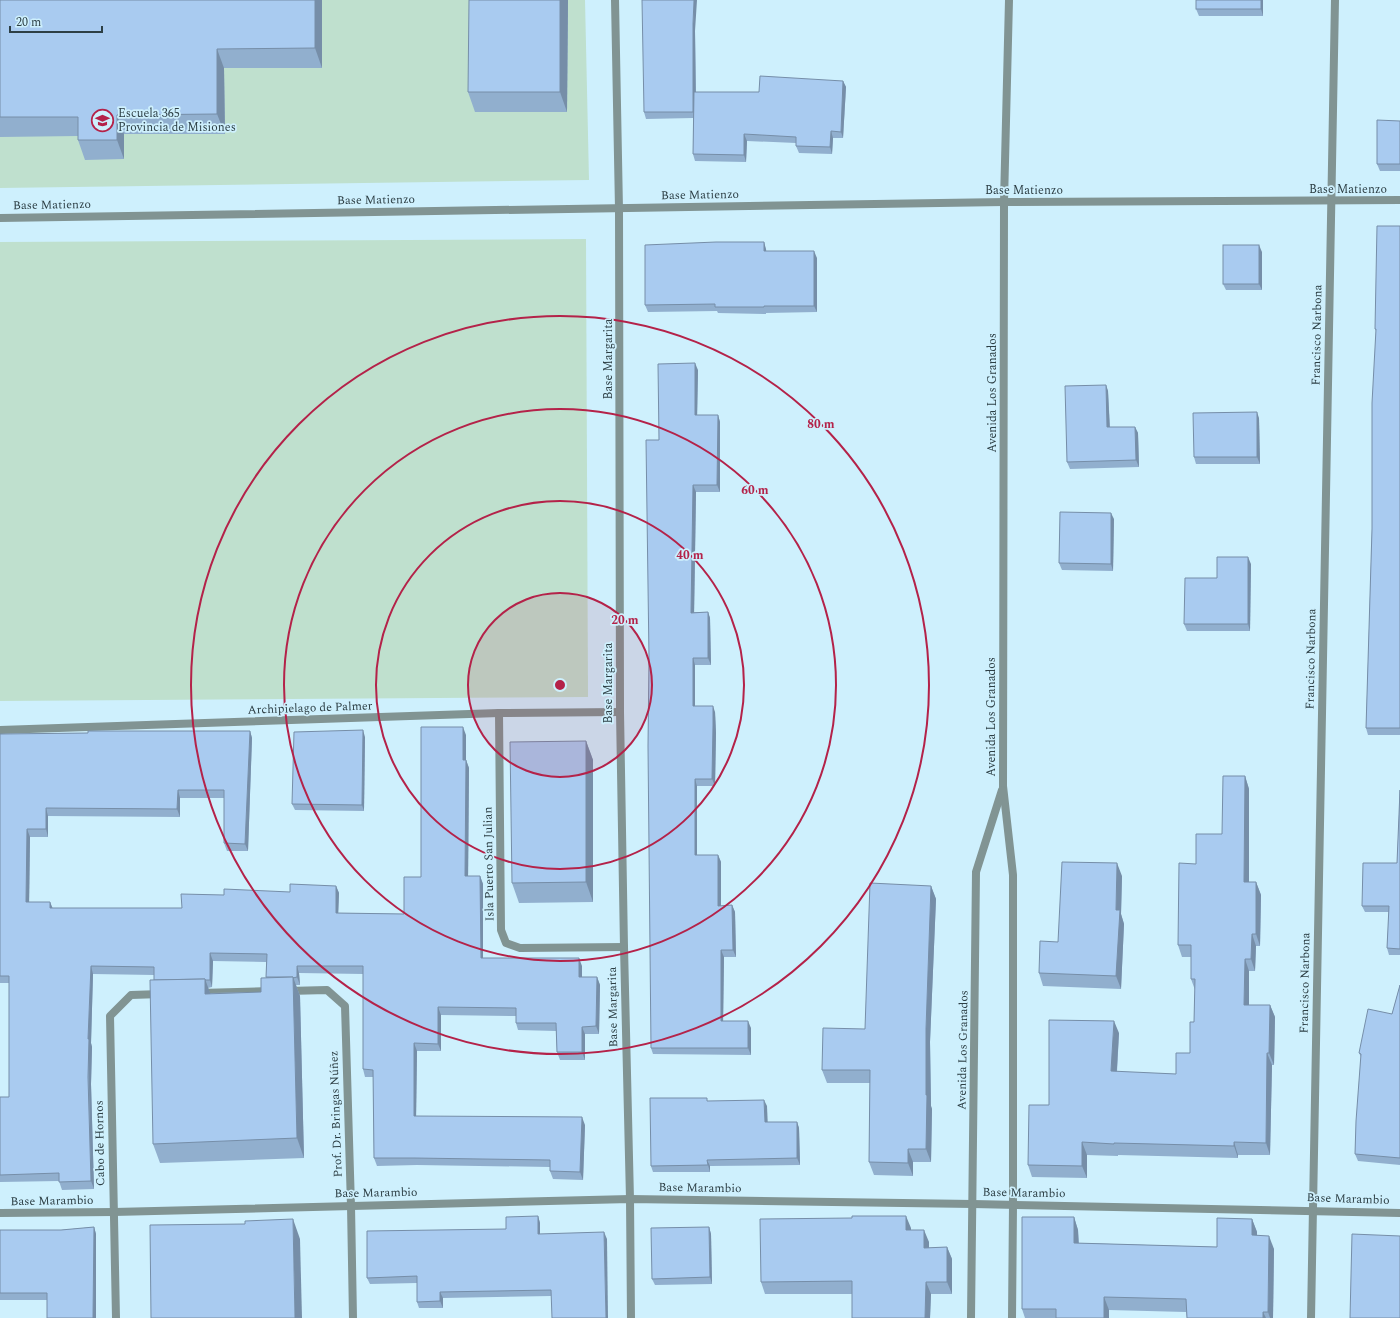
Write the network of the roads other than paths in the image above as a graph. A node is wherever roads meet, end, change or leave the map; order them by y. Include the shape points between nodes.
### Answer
1 (615, 0) edge
2 (1008, 0) edge
3 (1335, 0) edge
4 (1400, 200) edge
5 (1331, 201) junction
6 (1004, 202) junction
7 (619, 209) junction
8 (0, 218) edge
9 (620, 712) junction
10 (499, 714) junction
11 (0, 730) edge
12 (1003, 786) junction
13 (624, 947) junction
14 (194, 993) edge
15 (170, 994) edge
16 (630, 1199) junction
17 (973, 1204) junction
18 (1013, 1205) junction
19 (351, 1206) junction
20 (1313, 1210) junction
21 (114, 1212) junction
22 (0, 1213) edge
23 (1400, 1213) edge
24 (116, 1318) edge
25 (353, 1318) edge
26 (631, 1318) edge
27 (971, 1318) edge
28 (1012, 1318) edge
29 (1311, 1318) edge

1 - 7 street, Base Margarita
2 - 6 street, Avenida Los Granados
3 - 5 street, Francisco Narbona
4 - 5 street, Base Matienzo
5 - 6 street, Base Matienzo
5 - 20 street, Francisco Narbona
6 - 7 street, Base Matienzo
6 - 12 street, Avenida Los Granados
7 - 8 street, Base Matienzo
7 - 9 street, Base Margarita
9 - 10 street, Archipielago de Palmer
9 - 13 street, Base Margarita
10 - 11 street, Archipielago de Palmer
10 - 13 street, Isla Puerto San Julian via 502,930 506,943 520,948
12 - 17 street, Avenida Los Granados via 976,872
12 - 18 street, Avenida Los Granados via 1013,875
13 - 16 street, Base Margarita
14 - 19 street, Prof. Dr. Bringas Núñez via 327,990 345,1006
15 - 21 street, Cabo de Hornos via 131,995 110,1016
16 - 17 street, Base Marambio
16 - 19 street, Base Marambio
16 - 26 street, Base Margarita
17 - 18 street, Base Marambio
17 - 27 street, Avenida Los Granados
18 - 20 street, Base Marambio
18 - 28 street, Avenida Los Granados
19 - 21 street, Base Marambio
19 - 25 street, Prof. Dr. Bringas Núñez
20 - 23 street, Base Marambio
20 - 29 street, Francisco Narbona
21 - 22 street, Base Marambio
21 - 24 street, Cabo de Hornos

